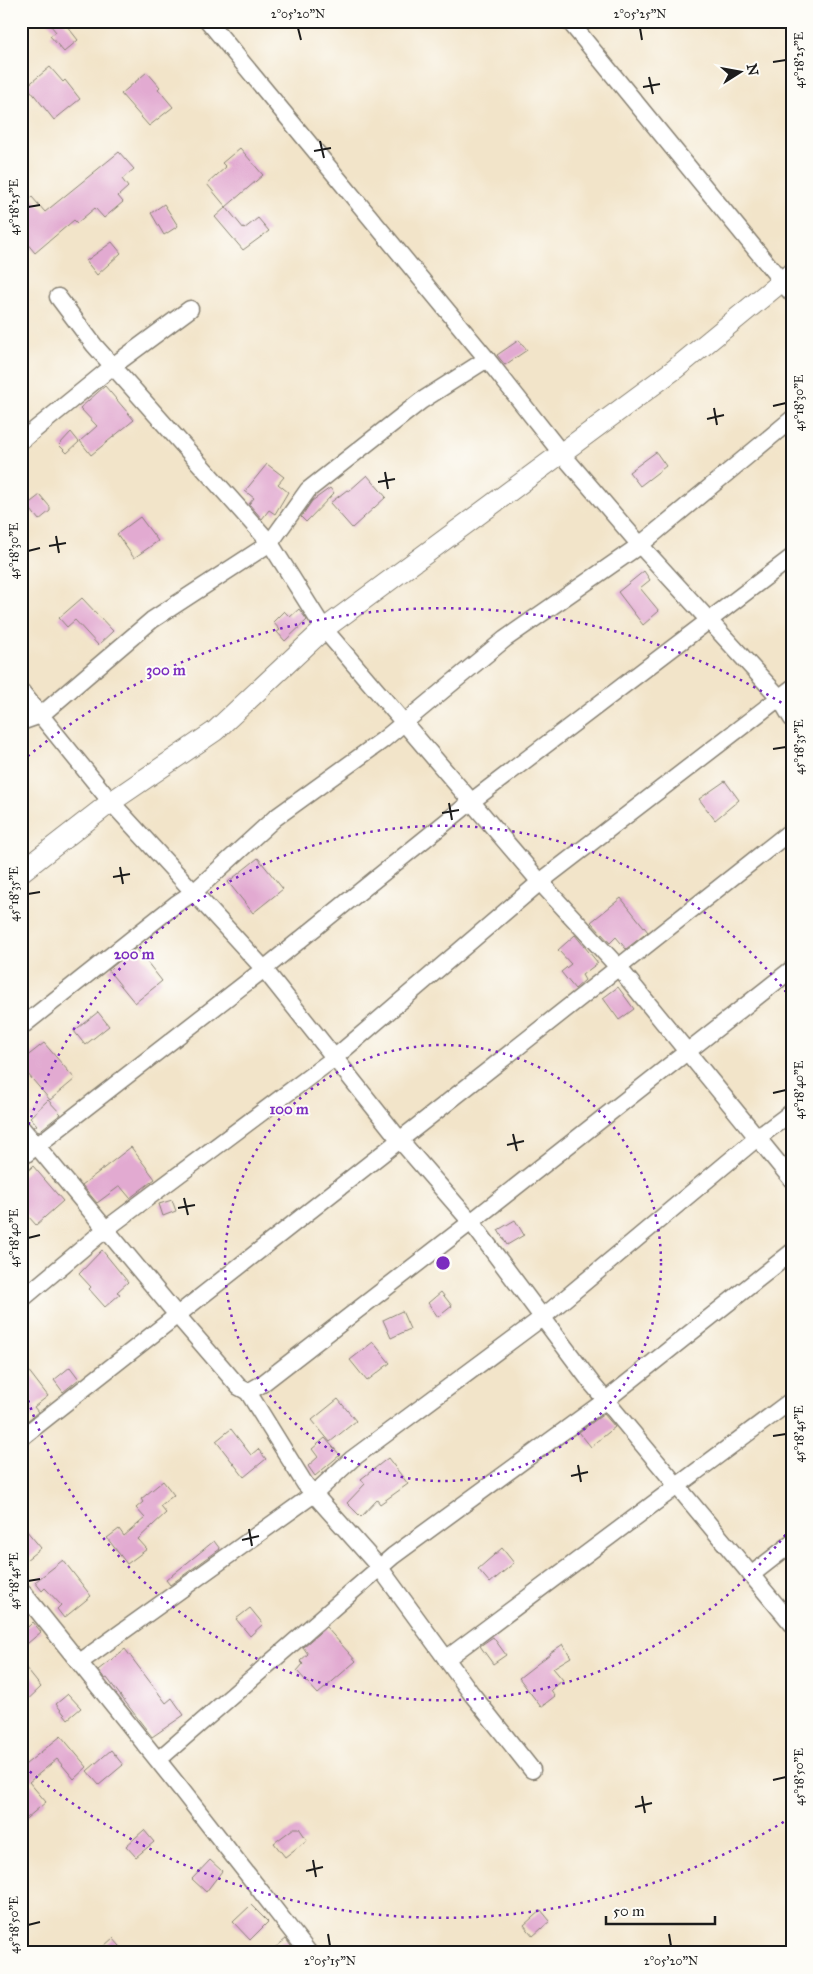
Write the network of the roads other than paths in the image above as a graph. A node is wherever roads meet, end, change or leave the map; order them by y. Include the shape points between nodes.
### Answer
1 (569, 21) edge
2 (210, 22) edge
3 (789, 283) edge
4 (58, 297) dead end
5 (190, 309) dead end
6 (488, 359) junction
7 (113, 366) junction
8 (792, 418) edge
9 (21, 440) edge
10 (562, 454) junction
11 (270, 543) junction
12 (640, 545) junction
13 (792, 557) edge
14 (708, 620) junction
15 (324, 629) junction
16 (21, 691) edge
17 (785, 693) edge
18 (41, 715) junction
19 (792, 719) edge
20 (21, 722) edge
21 (404, 722) junction
22 (472, 801) junction
23 (111, 802) junction
24 (792, 830) edge
25 (21, 872) edge
26 (540, 882) junction
27 (194, 892) junction
28 (619, 968) junction
29 (792, 968) edge
30 (264, 969) junction
31 (21, 1027) edge
32 (685, 1051) junction
33 (333, 1059) junction
34 (792, 1112) edge
35 (21, 1127) edge
36 (757, 1138) junction
37 (399, 1139) junction
38 (37, 1146) junction
39 (21, 1158) edge
40 (792, 1180) edge
41 (471, 1222) junction
42 (106, 1228) junction
43 (792, 1252) edge
44 (21, 1300) edge
45 (177, 1315) junction
46 (543, 1317) junction
47 (248, 1392) junction
48 (606, 1400) junction
49 (792, 1400) edge
50 (21, 1438) edge
51 (676, 1485) junction
52 (314, 1494) junction
53 (792, 1543) edge
54 (380, 1568) junction
55 (751, 1575) junction
56 (21, 1590) edge
57 (792, 1624) edge
58 (446, 1659) junction
59 (80, 1662) junction
60 (158, 1760) junction
61 (532, 1770) dead end
62 (309, 1953) edge

1 - 3 street
2 - 6 street
3 - 10 street
4 - 7 street
5 - 7 street
6 - 10 street
6 - 11 street via 421,401 308,490
7 - 9 street
7 - 11 street
8 - 12 street
10 - 12 street
10 - 15 street
11 - 15 street
11 - 18 street via 152,620
12 - 14 street
12 - 21 street via 505,639
13 - 14 street
14 - 17 street
14 - 22 street
15 - 21 street
15 - 23 street via 214,731
16 - 18 street
17 - 19 street
17 - 26 street
18 - 20 street
18 - 23 street
21 - 22 street
21 - 27 street via 274,818
22 - 26 street
22 - 30 street
23 - 25 street
23 - 27 street
24 - 28 street
26 - 28 street
26 - 33 street
27 - 30 street
27 - 31 street
28 - 32 street
28 - 37 street
29 - 32 street
30 - 33 street
30 - 38 street
32 - 36 street
32 - 41 street
33 - 37 street
33 - 42 street
34 - 36 street
35 - 38 street
36 - 40 street
36 - 46 street
37 - 41 street
37 - 45 street
38 - 39 street
38 - 42 street
41 - 46 street
41 - 47 street
42 - 44 street
42 - 45 street
43 - 48 street
45 - 47 street via 239,1387
45 - 50 street
46 - 48 street
46 - 52 street via 352,1459
47 - 52 street
48 - 51 street
48 - 54 street
49 - 51 street
51 - 55 street
51 - 58 street
52 - 54 street
52 - 59 street
53 - 55 street
54 - 58 street
54 - 60 street
55 - 57 street
56 - 59 street
58 - 61 street
59 - 60 street
60 - 62 street

